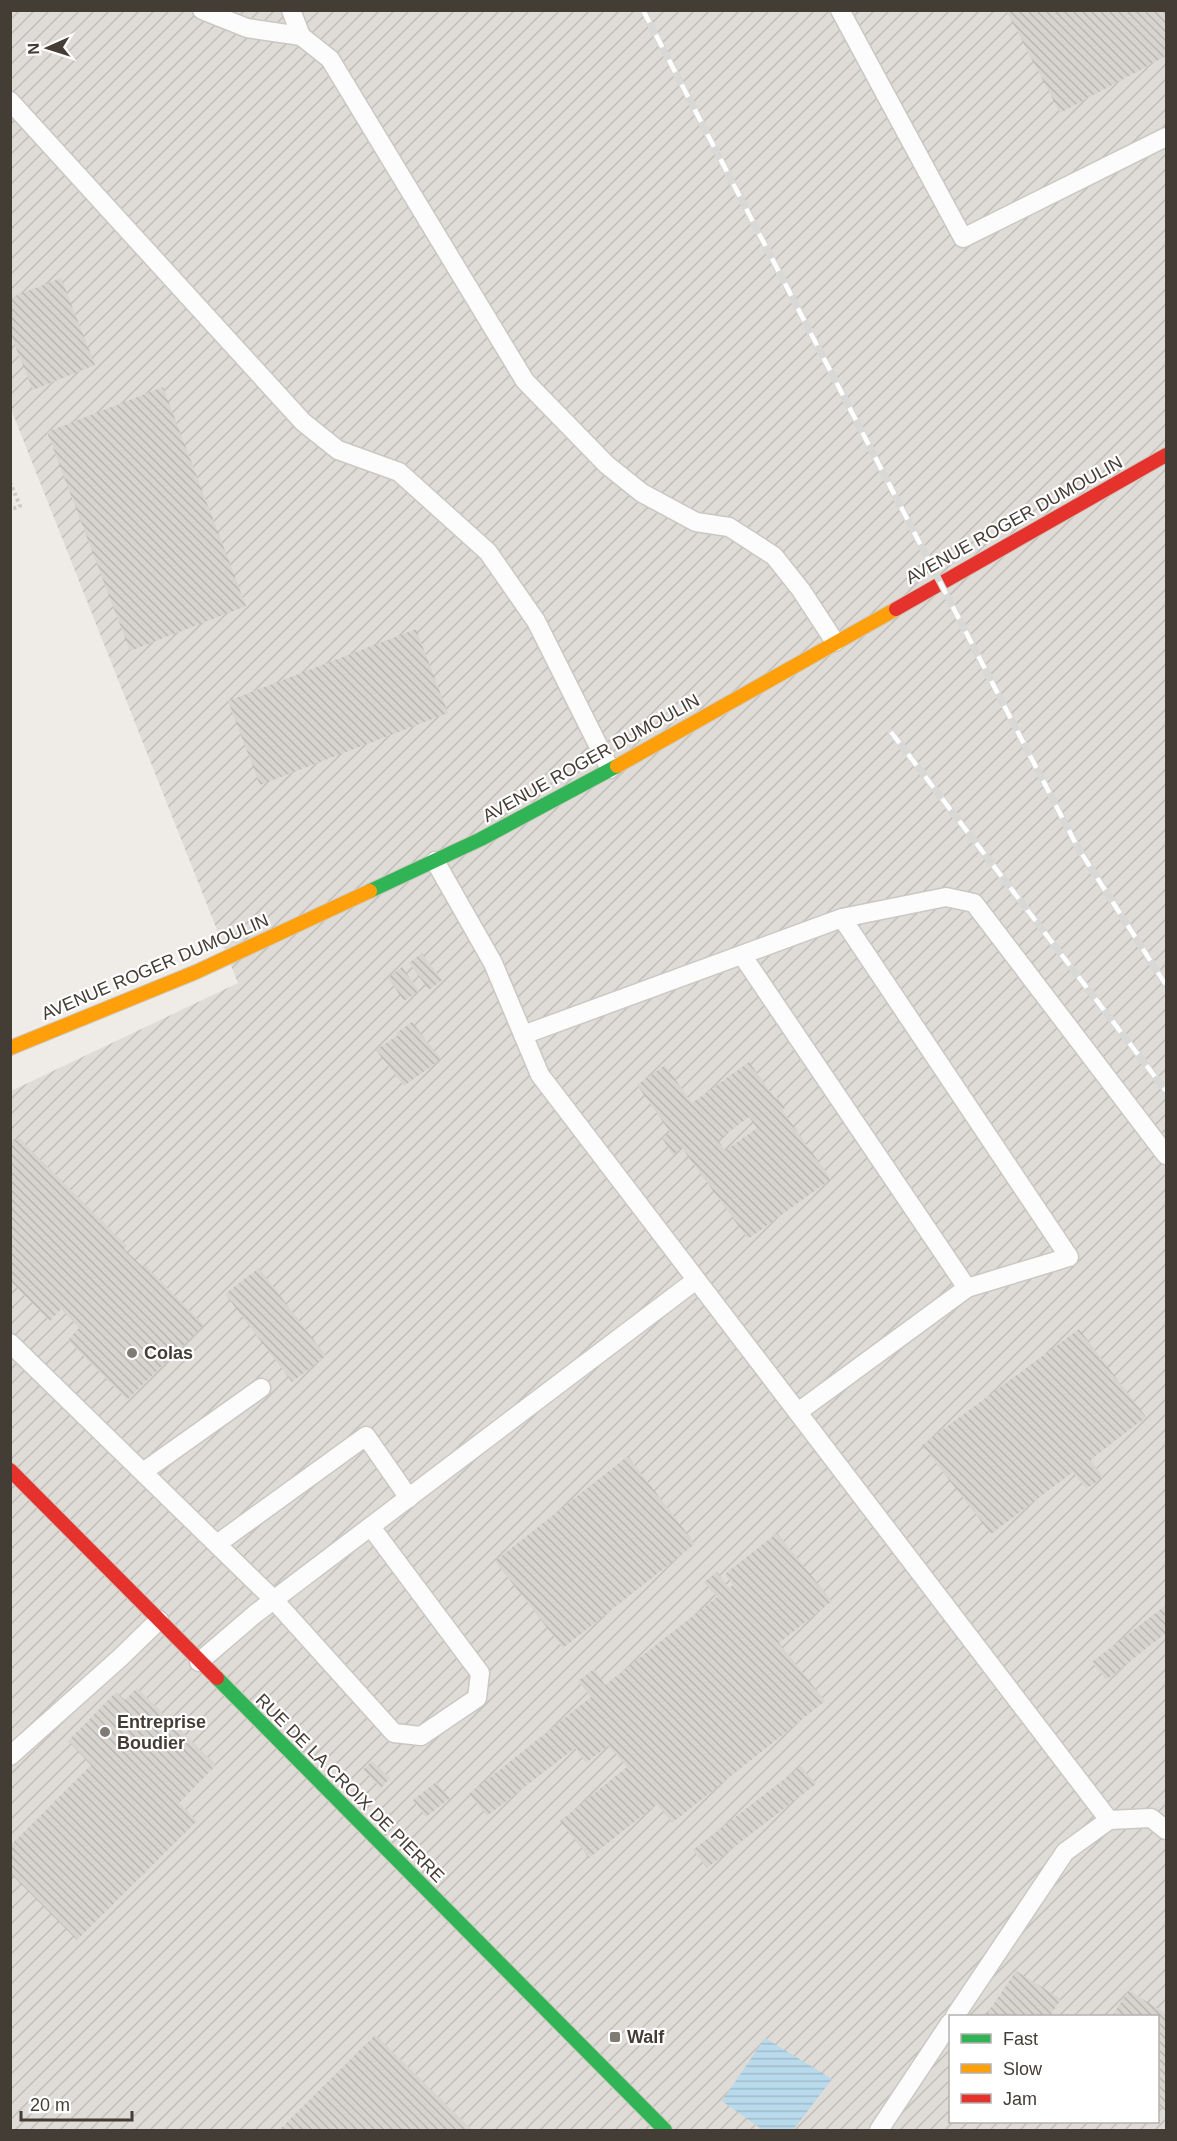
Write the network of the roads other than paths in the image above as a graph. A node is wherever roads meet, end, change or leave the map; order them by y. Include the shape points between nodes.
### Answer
1 (202, 10) edge
2 (291, 10) edge
3 (840, 10) edge
4 (301, 36) junction
5 (10, 101) edge
6 (1167, 137) edge
7 (1167, 455) edge
8 (835, 642) junction
9 (610, 769) junction
10 (435, 861) junction
11 (842, 918) junction
12 (742, 955) junction
13 (523, 1035) junction
14 (10, 1048) edge
15 (1167, 1155) edge
16 (696, 1280) junction
17 (967, 1288) junction
18 (10, 1343) edge
19 (261, 1388) dead end
20 (798, 1412) junction
21 (10, 1470) edge
22 (143, 1472) junction
23 (409, 1498) junction
24 (371, 1527) junction
25 (217, 1544) junction
26 (274, 1600) junction
27 (159, 1620) junction
28 (200, 1662) junction
29 (10, 1756) edge
30 (1109, 1820) junction
31 (1167, 1830) edge
32 (956, 2015) edge
33 (949, 2026) edge
34 (665, 2130) edge
35 (879, 2130) edge

1 - 4 lane via 247,28
2 - 4 lane
3 - 6 lane via 963,238
4 - 8 lane via 330,59 525,381 607,465 642,492 696,522 729,527 774,556
5 - 9 lane via 303,422 338,450 399,472 488,552 536,621
7 - 8 main road, AVENUE ROGER DUMOULIN
8 - 9 main road, AVENUE ROGER DUMOULIN
9 - 10 main road, AVENUE ROGER DUMOULIN
10 - 13 lane via 493,963
10 - 14 main road, AVENUE ROGER DUMOULIN via 196,972
11 - 12 lane
11 - 15 lane via 946,897 974,903
11 - 17 lane via 1069,1257
12 - 13 lane
12 - 17 lane
13 - 16 lane via 540,1075
16 - 20 lane
16 - 23 lane
17 - 20 lane
18 - 22 lane
19 - 22 lane
20 - 30 lane
21 - 27 main road, RUE DE LA CROIX DE PIERRE
22 - 25 lane
23 - 24 lane
23 - 25 lane via 366,1436
24 - 26 lane
24 - 26 lane via 480,1673 477,1698 421,1736 394,1733
25 - 26 lane
26 - 28 lane
27 - 28 main road, RUE DE LA CROIX DE PIERRE
27 - 29 lane
28 - 34 main road, RUE DE LA CROIX DE PIERRE
30 - 31 lane via 1151,1818
30 - 32 lane via 1065,1852
33 - 35 lane

